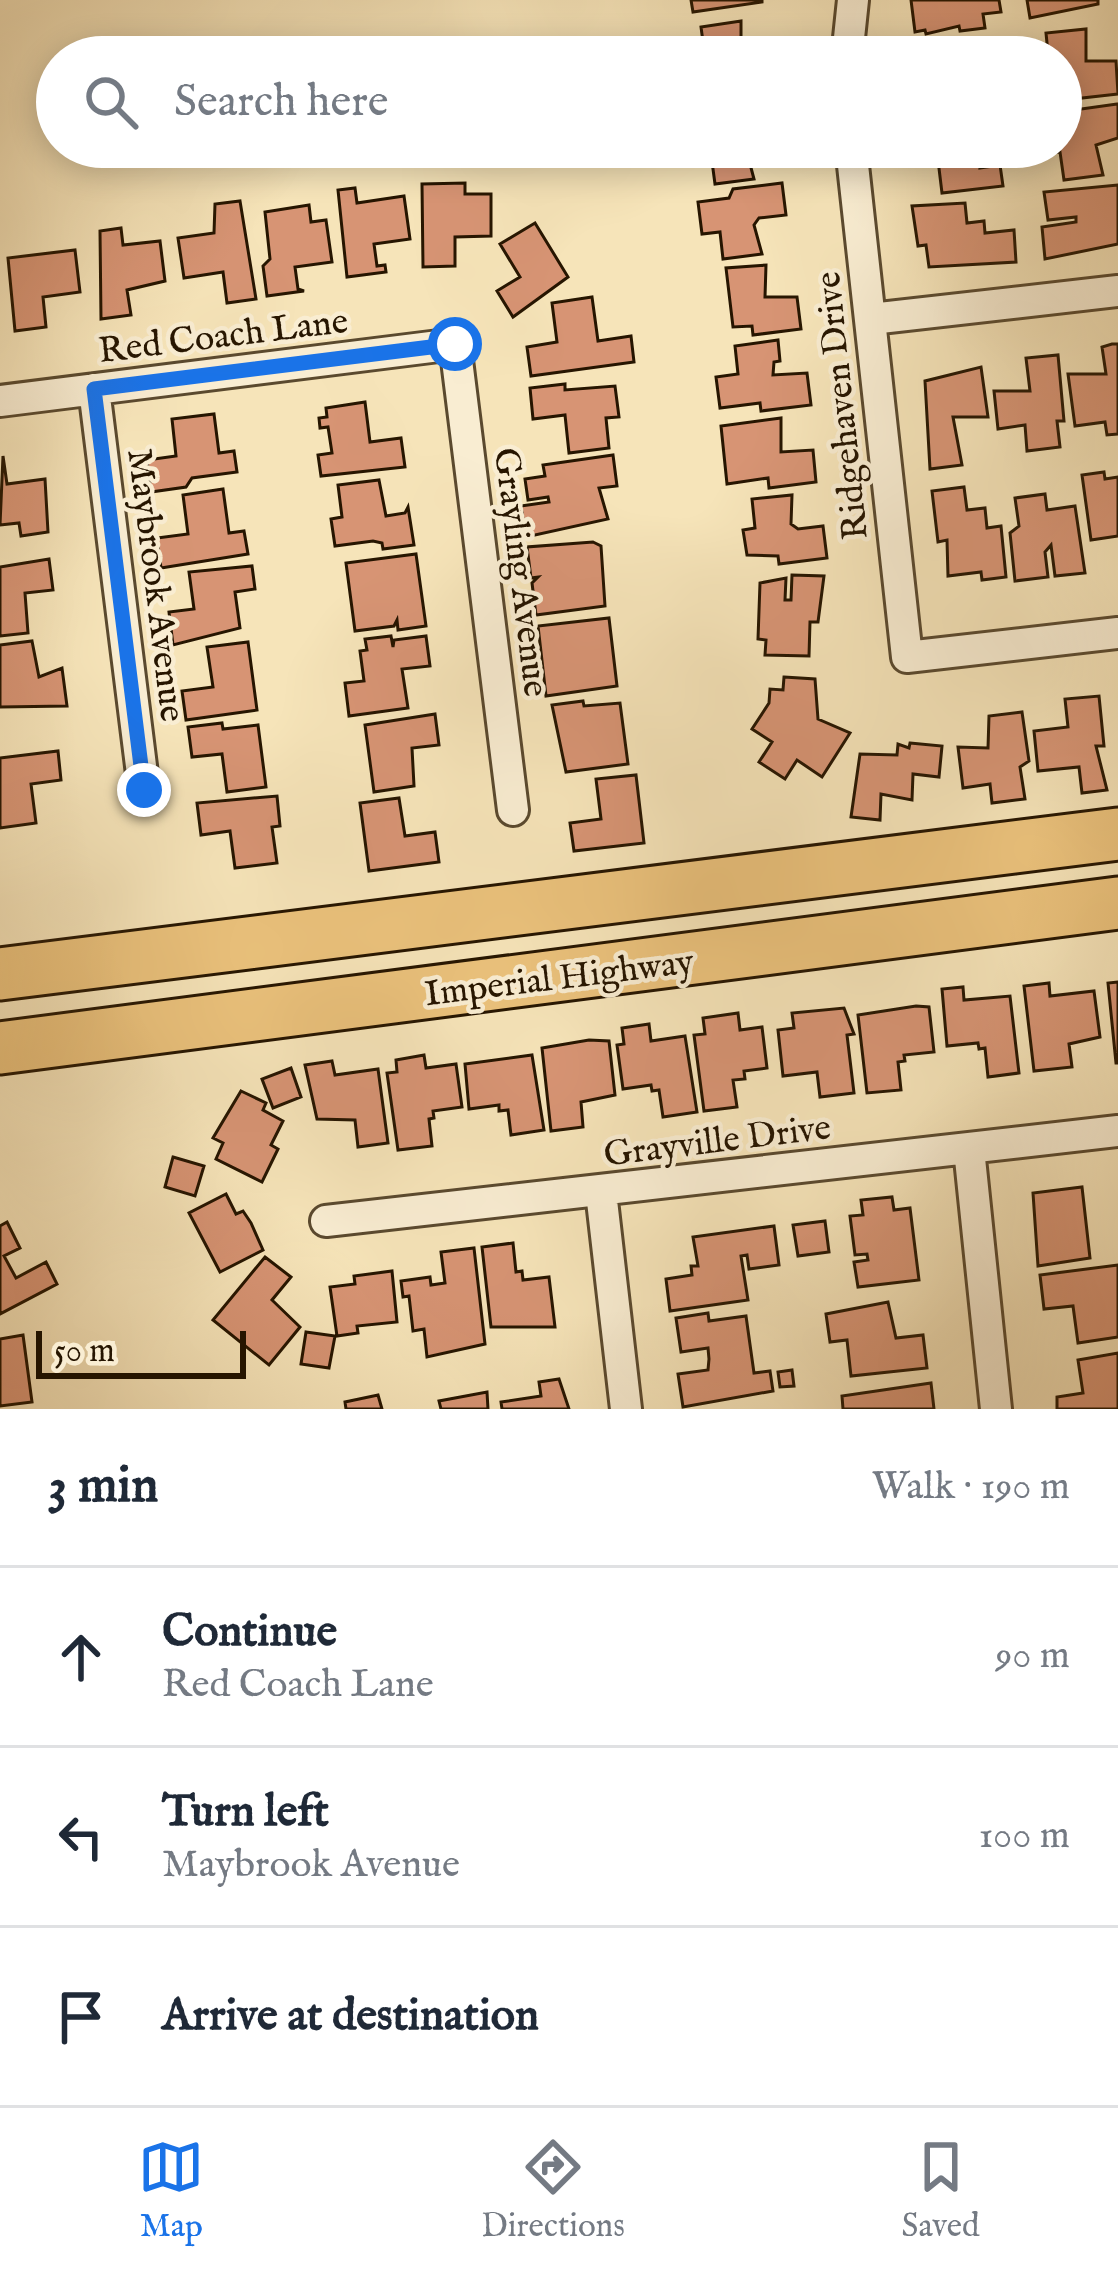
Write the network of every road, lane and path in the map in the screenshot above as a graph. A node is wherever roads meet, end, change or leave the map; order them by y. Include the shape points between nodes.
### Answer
1 (853, 0) edge
2 (849, 36) edge
3 (853, 168) edge
4 (1118, 291) edge
5 (871, 319) junction
6 (455, 344) joint
7 (94, 389) junction
8 (0, 400) edge
9 (1118, 633) edge
10 (144, 790) dead end
11 (513, 810) dead end
12 (1118, 834) edge
13 (1118, 902) edge
14 (0, 974) edge
15 (0, 1048) edge
16 (1118, 1131) edge
17 (969, 1149) junction
18 (601, 1192) junction
19 (326, 1221) dead end
20 (626, 1409) edge
21 (996, 1409) edge

1 - 2 street
3 - 5 street, Ridgehaven Drive
4 - 5 street
5 - 9 street, Ridgehaven Drive via 907,657
6 - 7 street, Red Coach Lane
6 - 11 street, Grayling Avenue
7 - 8 street, Red Coach Lane
7 - 10 street, Maybrook Avenue
12 - 14 main road, Imperial Highway
13 - 15 main road, Imperial Highway
16 - 17 street, Grayville Drive
17 - 18 street, Grayville Drive
17 - 21 street
18 - 19 street, Grayville Drive
18 - 20 street

